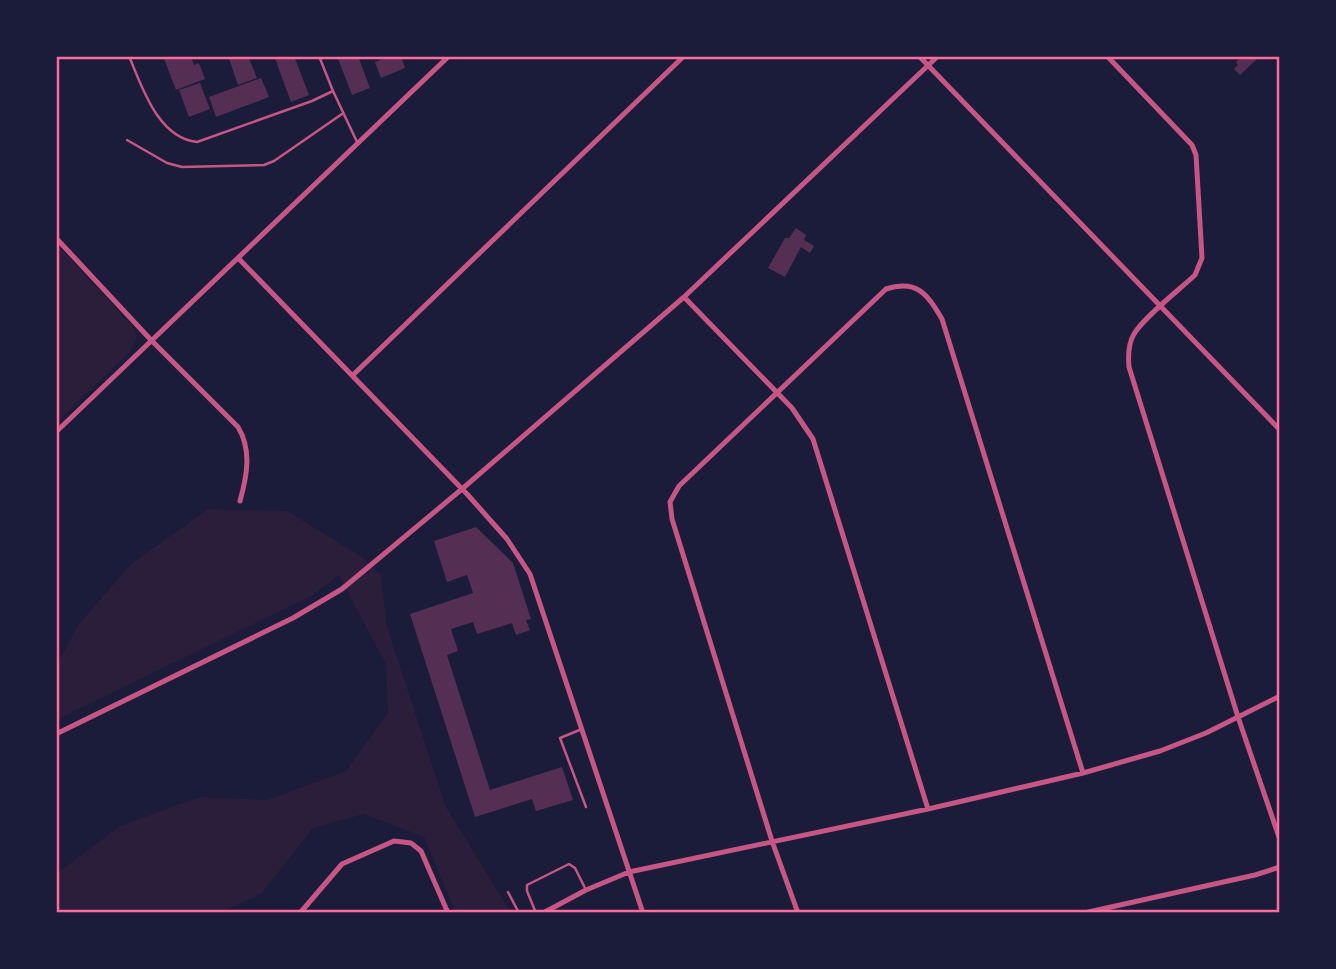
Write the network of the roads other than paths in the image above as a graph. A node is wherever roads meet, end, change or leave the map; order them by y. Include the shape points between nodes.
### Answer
1 (129, 56) edge
2 (319, 56) edge
3 (449, 56) edge
4 (684, 56) edge
5 (919, 56) edge
6 (938, 56) edge
7 (1107, 56) edge
8 (928, 66) junction
9 (332, 91) junction
10 (342, 114) junction
11 (127, 140) dead end
12 (358, 144) junction
13 (56, 238) edge
14 (239, 259) junction
15 (684, 297) junction
16 (1161, 307) junction
17 (151, 340) junction
18 (353, 375) junction
19 (778, 392) junction
20 (1280, 430) edge
21 (56, 432) edge
22 (462, 489) junction
23 (240, 501) dead end
24 (1280, 696) edge
25 (1238, 717) junction
26 (582, 729) junction
27 (56, 734) edge
28 (1083, 773) junction
29 (586, 807) dead end
30 (928, 809) junction
31 (1280, 839) edge
32 (772, 841) junction
33 (1280, 867) edge
34 (629, 872) junction
35 (586, 890) junction
36 (508, 892) dead end
37 (300, 913) edge
38 (447, 913) edge
39 (519, 913) edge
40 (536, 913) edge
41 (543, 913) edge
42 (643, 913) edge
43 (798, 913) edge
44 (1084, 913) edge

1 - 9 lane via 141,87 165,126 190,141 211,138
2 - 9 lane
3 - 12 street
4 - 18 street
5 - 8 street
6 - 8 street
7 - 16 street via 1195,150 1202,258 1195,275
8 - 15 street
8 - 16 street
9 - 10 lane
10 - 11 lane via 264,165 182,167
10 - 12 lane
12 - 14 street
13 - 17 street
14 - 17 street
14 - 18 street
15 - 19 street
15 - 22 street
16 - 20 street
16 - 25 street via 1134,333 1129,367
17 - 21 street
17 - 23 street via 243,435 246,478
18 - 22 street
19 - 28 street via 879,293 906,285 923,292 942,319
19 - 30 street via 813,439
19 - 32 street via 672,496 672,519
22 - 26 street via 507,539 530,574
22 - 27 street via 324,601
24 - 25 street
25 - 28 street via 1160,751
25 - 31 street
26 - 29 lane via 560,738
26 - 34 street
28 - 30 street
30 - 32 street
32 - 34 street
32 - 43 street
33 - 44 street
34 - 35 street
34 - 42 street
35 - 40 lane via 576,868 569,864 527,885
35 - 41 street
36 - 39 lane
37 - 38 street via 342,864 400,841 411,843 423,854

